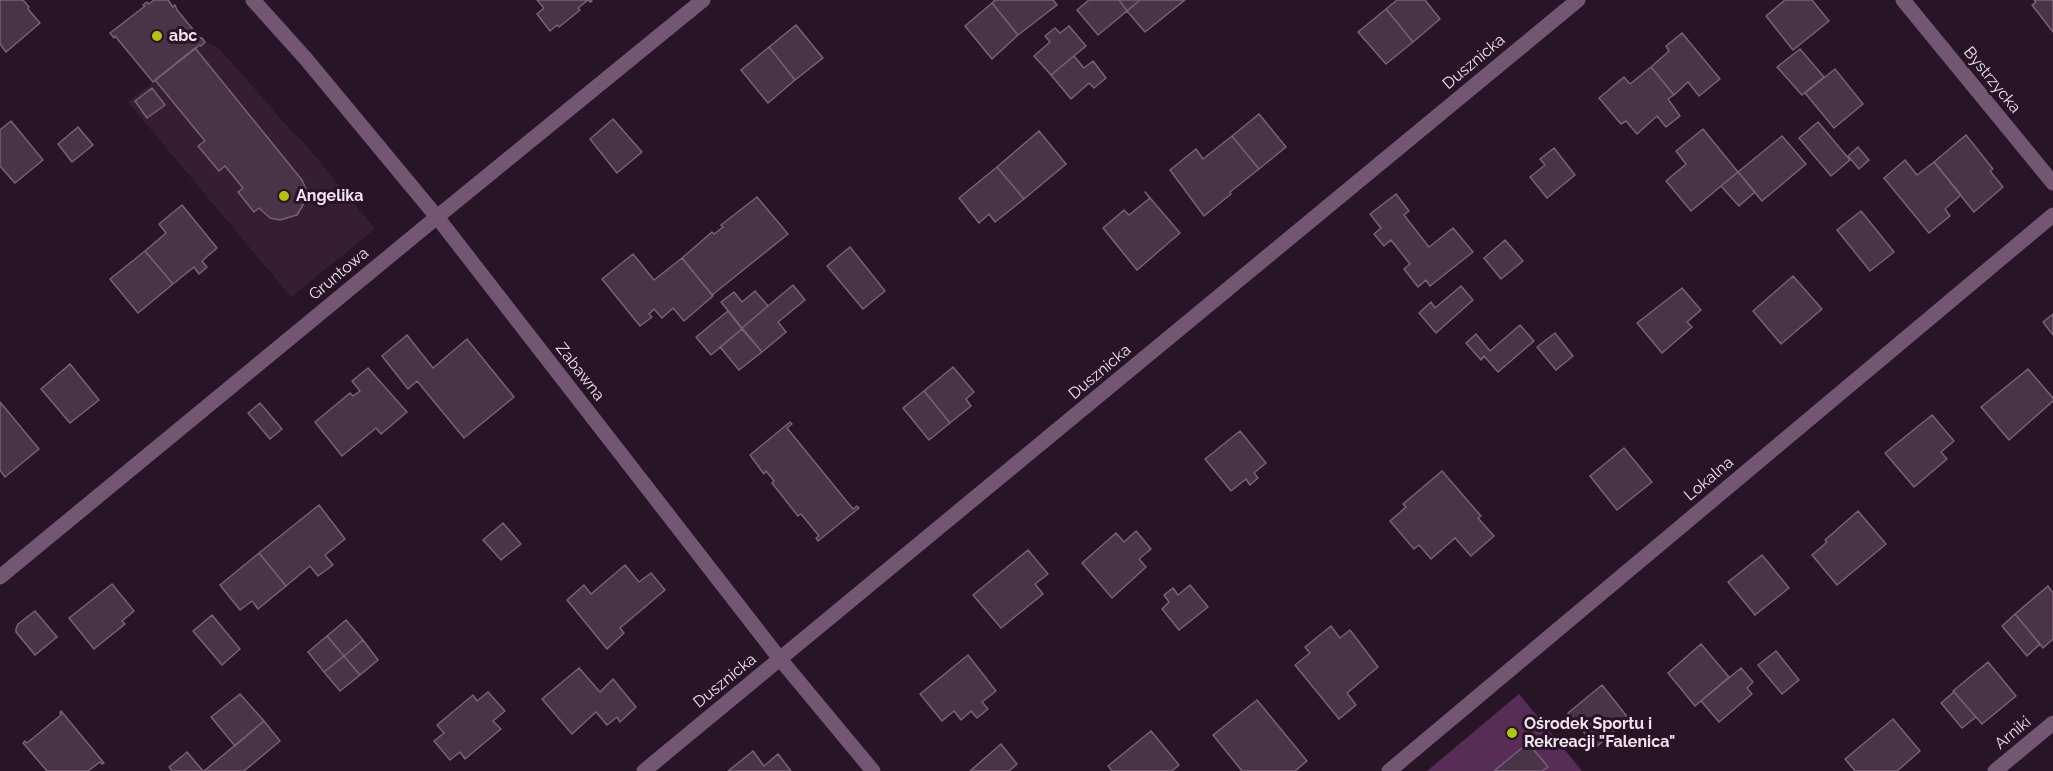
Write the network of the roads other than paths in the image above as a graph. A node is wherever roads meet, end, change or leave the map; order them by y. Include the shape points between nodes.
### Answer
1 (253, 0) edge
2 (703, 0) edge
3 (1578, 0) edge
4 (1903, 0) edge
5 (2053, 183) edge
6 (2053, 215) edge
7 (437, 217) junction
8 (0, 578) edge
9 (780, 659) junction
10 (2053, 723) edge
11 (644, 771) edge
12 (873, 771) edge
13 (1389, 771) edge
14 (1995, 771) edge

1 - 7 street, Zabawna
2 - 7 street, Gruntowa
3 - 9 street, Dusznicka
4 - 5 street, Bystrzycka
6 - 13 street, Lokalna
7 - 8 street, Gruntowa
7 - 9 street, Zabawna
9 - 11 street, Dusznicka
9 - 12 street, Zabawna
10 - 14 street, Arniki

